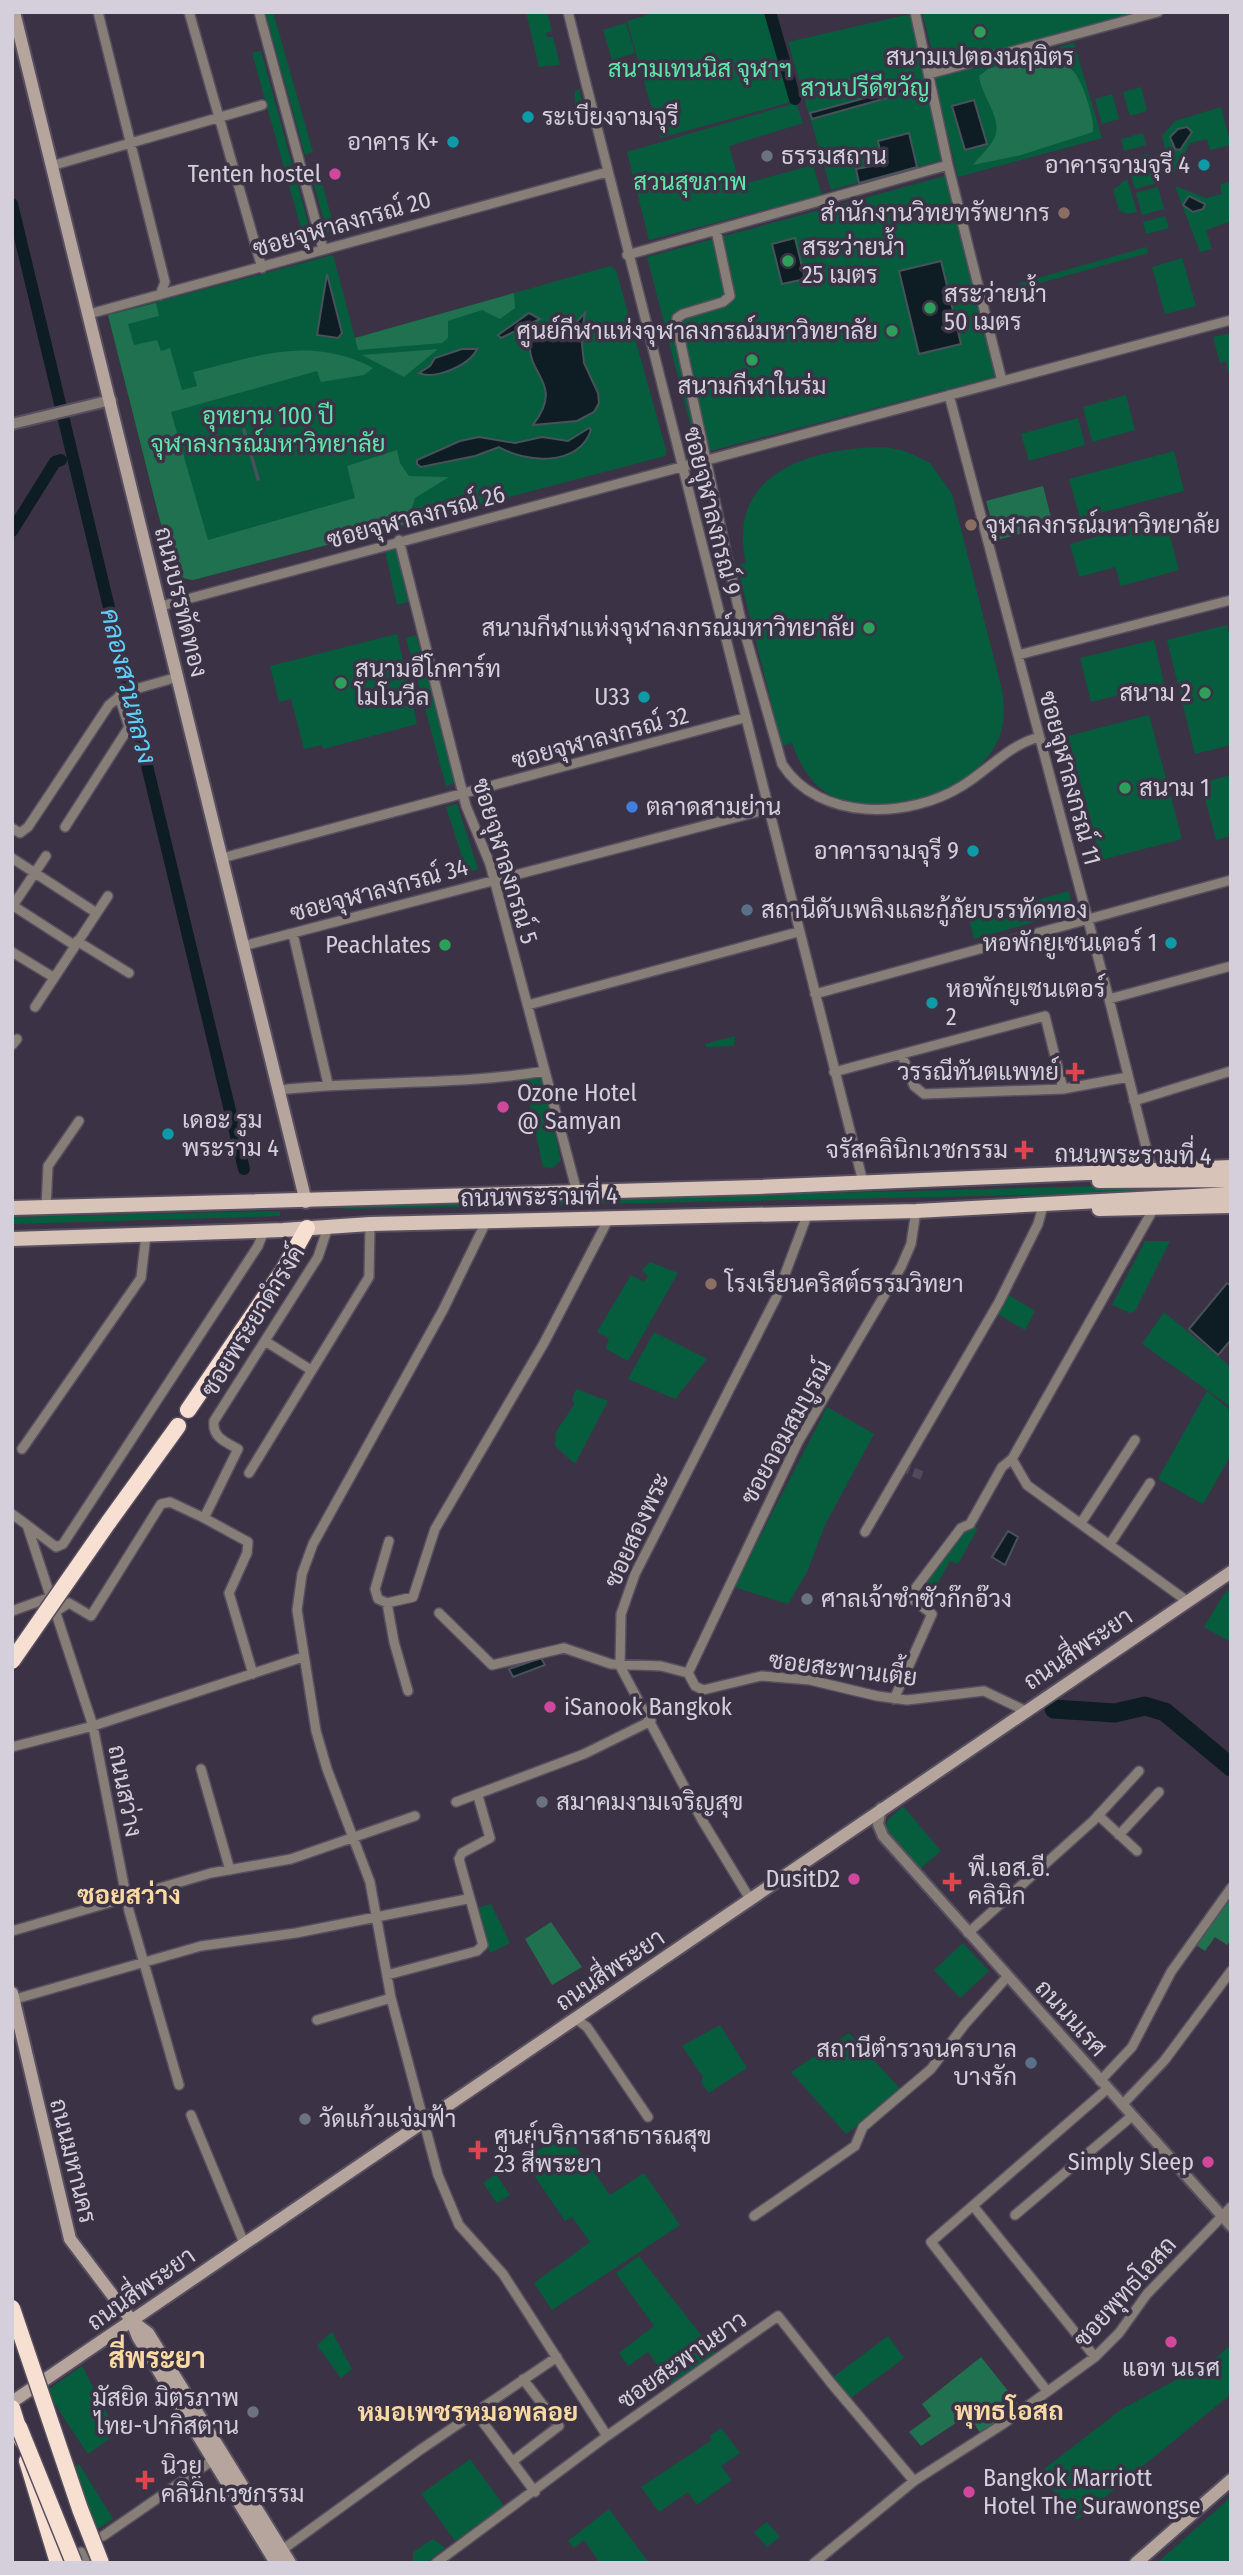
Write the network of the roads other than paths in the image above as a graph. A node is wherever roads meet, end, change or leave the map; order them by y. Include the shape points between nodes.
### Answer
1 (14, 12) edge
2 (98, 12) edge
3 (189, 12) edge
4 (259, 12) edge
5 (568, 12) edge
6 (915, 12) edge
7 (1158, 12) edge
8 (929, 74) junction
9 (262, 106) dead end
10 (219, 118) junction
11 (130, 144) junction
12 (948, 165) junction
13 (51, 166) junction
14 (607, 172) junction
15 (716, 230) junction
16 (323, 249) junction
17 (627, 255) junction
18 (262, 268) junction
19 (160, 295) junction
20 (89, 314) junction
21 (1231, 320) edge
22 (1002, 381) junction
23 (949, 395) junction
24 (111, 400) junction
25 (12, 424) edge
26 (705, 461) junction
27 (681, 467) junction
28 (399, 540) junction
29 (1231, 600) edge
30 (161, 606) junction
31 (1018, 655) junction
32 (178, 677) junction
33 (122, 694) junction
34 (744, 719) junction
35 (1039, 737) junction
36 (463, 794) junction
37 (768, 809) junction
38 (65, 827) dead end
39 (12, 828) edge
40 (46, 856) dead end
41 (12, 858) edge
42 (222, 858) junction
43 (35, 873) junction
44 (494, 879) junction
45 (1231, 880) edge
46 (108, 896) dead end
47 (13, 906) edge
48 (95, 912) junction
49 (1087, 919) junction
50 (798, 932) junction
51 (293, 934) junction
52 (76, 943) junction
53 (243, 946) junction
54 (12, 951) edge
55 (1231, 966) edge
56 (129, 973) dead end
57 (53, 977) junction
58 (815, 994) junction
59 (1109, 999) junction
60 (528, 1005) junction
61 (35, 1007) dead end
62 (902, 1055) junction
63 (545, 1071) junction
64 (1231, 1071) edge
65 (834, 1072) junction
66 (1128, 1077) junction
67 (328, 1084) junction
68 (1063, 1089) junction
69 (278, 1090) junction
70 (1134, 1101) junction
71 (79, 1121) dead end
72 (1152, 1171) junction
73 (1034, 1175) junction
74 (863, 1182) junction
75 (1229, 1187) edge
76 (577, 1192) junction
77 (306, 1202) junction
78 (1066, 1205) junction
79 (1044, 1206) junction
80 (12, 1208) edge
81 (46, 1208) junction
82 (1154, 1208) junction
83 (916, 1211) junction
84 (808, 1213) junction
85 (609, 1218) junction
86 (486, 1222) junction
87 (370, 1224) junction
88 (328, 1227) junction
89 (307, 1228) junction
90 (264, 1231) junction
91 (146, 1235) junction
92 (12, 1239) edge
93 (265, 1341) junction
94 (311, 1370) junction
95 (188, 1410) dead end
96 (178, 1426) dead end
97 (1135, 1440) dead end
98 (22, 1449) dead end
99 (1012, 1459) junction
100 (249, 1473) dead end
101 (1150, 1483) dead end
102 (12, 1514) edge
103 (204, 1518) junction
104 (1081, 1523) junction
105 (27, 1525) junction
106 (865, 1532) dead end
107 (389, 1541) dead end
108 (1110, 1544) junction
109 (1231, 1572) edge
110 (51, 1597) junction
111 (1187, 1601) junction
112 (387, 1603) junction
113 (12, 1611) edge
114 (55, 1612) junction
115 (439, 1613) dead end
116 (303, 1657) junction
117 (12, 1661) edge
118 (620, 1666) junction
119 (688, 1673) junction
120 (253, 1674) junction
121 (408, 1691) dead end
122 (894, 1699) junction
123 (1024, 1710) junction
124 (651, 1721) junction
125 (93, 1726) junction
126 (12, 1747) edge
127 (201, 1769) dead end
128 (1139, 1770) dead end
129 (1159, 1792) dead end
130 (478, 1796) junction
131 (456, 1802) dead end
132 (881, 1808) junction
133 (1098, 1815) junction
134 (415, 1816) dead end
135 (850, 1829) junction
136 (1119, 1835) junction
137 (883, 1836) junction
138 (354, 1838) junction
139 (1137, 1851) dead end
140 (230, 1870) junction
141 (1231, 1888) edge
142 (467, 1899) junction
143 (750, 1899) junction
144 (127, 1900) junction
145 (377, 1915) junction
146 (12, 1931) edge
147 (968, 1933) junction
148 (143, 1962) junction
149 (1231, 1971) edge
150 (387, 1975) junction
151 (1007, 1977) junction
152 (13, 1997) edge
153 (391, 1998) junction
154 (576, 2019) junction
155 (317, 2020) dead end
156 (179, 2085) dead end
157 (1104, 2085) junction
158 (1122, 2105) junction
159 (191, 2115) dead end
160 (1132, 2116) junction
161 (649, 2117) dead end
162 (425, 2118) junction
163 (974, 2207) junction
164 (1231, 2207) edge
165 (1015, 2215) dead end
166 (1222, 2215) junction
167 (754, 2216) dead end
168 (1231, 2226) edge
169 (244, 2243) junction
170 (12, 2308) edge
171 (132, 2321) junction
172 (557, 2357) junction
173 (1095, 2357) junction
174 (523, 2379) junction
175 (1047, 2391) junction
176 (12, 2402) edge
177 (12, 2408) edge
178 (476, 2413) junction
179 (19, 2427) junction
180 (607, 2436) junction
181 (213, 2460) junction
182 (513, 2461) junction
183 (914, 2480) junction
184 (1231, 2480) edge
185 (536, 2492) junction
186 (103, 2536) dead end
187 (78, 2557) edge
188 (277, 2557) edge
189 (58, 2563) edge
190 (86, 2563) edge
191 (101, 2563) edge
192 (289, 2563) edge
193 (436, 2563) edge
194 (814, 2563) edge
195 (1136, 2563) edge

1 - 13 main road, ถนนบรรทัดทอง
2 - 11 street
3 - 10 street
4 - 16 street
5 - 14 street, ซอยจุฬาลงกรณ์ 9
6 - 8 street
7 - 8 street
8 - 12 street
9 - 10 street
10 - 11 street
10 - 18 street
11 - 13 street
11 - 19 street via 164,282
12 - 15 street
12 - 22 street
13 - 20 main road, ถนนบรรทัดทอง
14 - 16 street, ซอยจุฬาลงกรณ์ 20
14 - 17 street, ซอยจุฬาลงกรณ์ 9
15 - 17 street
15 - 26 street via 730,296 683,314 676,322
16 - 18 street, ซอยจุฬาลงกรณ์ 20
17 - 27 street, ซอยจุฬาลงกรณ์ 9
18 - 19 street, ซอยจุฬาลงกรณ์ 20
19 - 20 street, ซอยจุฬาลงกรณ์ 20
20 - 24 main road, ถนนบรรทัดทอง
21 - 22 street, ซอยจุฬาลงกรณ์ 26
22 - 23 street, ซอยจุฬาลงกรณ์ 26
23 - 26 street, ซอยจุฬาลงกรณ์ 26
23 - 31 street, ซอยจุฬาลงกรณ์ 11
24 - 25 street
24 - 30 main road, ถนนบรรทัดทอง
26 - 27 street, ซอยจุฬาลงกรณ์ 26
26 - 35 street via 740,616 782,764 796,782 839,805 873,810 915,806 954,791 1013,746
27 - 28 street, ซอยจุฬาลงกรณ์ 26
27 - 34 street, ซอยจุฬาลงกรณ์ 9
28 - 30 street, ซอยจุฬาลงกรณ์ 26
28 - 36 street, ซอยจุฬาลงกรณ์ 5
29 - 31 street
30 - 32 main road, ถนนบรรทัดทอง
31 - 35 street, ซอยจุฬาลงกรณ์ 11
32 - 33 street
32 - 42 main road, ถนนบรรทัดทอง
33 - 38 street via 129,727
33 - 39 street via 99,716 28,827 20,833
34 - 36 street, ซอยจุฬาลงกรณ์ 32
34 - 37 street, ซอยจุฬาลงกรณ์ 9
35 - 49 street, ซอยจุฬาลงกรณ์ 11
36 - 42 street, ซอยจุฬาลงกรณ์ 32
36 - 44 street, ซอยจุฬาลงกรณ์ 5
37 - 44 street, ซอยจุฬาลงกรณ์ 34
37 - 50 street, ซอยจุฬาลงกรณ์ 9
40 - 43 street
41 - 43 street
42 - 53 main road, ถนนบรรทัดทอง
43 - 47 street
43 - 48 street
44 - 51 street, ซอยจุฬาลงกรณ์ 34
44 - 60 street, ซอยจุฬาลงกรณ์ 5
45 - 49 street
46 - 48 street
47 - 52 street
48 - 52 street
49 - 58 street
49 - 59 street, ซอยจุฬาลงกรณ์ 11
50 - 58 street, ซอยจุฬาลงกรณ์ 9
50 - 60 street
51 - 53 street, ซอยจุฬาลงกรณ์ 34
51 - 67 street
52 - 56 street
52 - 57 street
53 - 69 main road, ถนนบรรทัดทอง
54 - 57 street
55 - 59 street
57 - 61 street
58 - 65 street, ซอยจุฬาลงกรณ์ 9
59 - 66 street, ซอยจุฬาลงกรณ์ 11
60 - 63 street, ซอยจุฬาลงกรณ์ 5
62 - 65 street
62 - 68 street via 914,1086 924,1094
62 - 68 street via 1045,1016
63 - 67 street via 444,1083
63 - 76 street, ซอยจุฬาลงกรณ์ 5
64 - 70 street
65 - 74 street, ซอยจุฬาลงกรณ์ 9
66 - 68 street
66 - 70 street, ซอยจุฬาลงกรณ์ 11
67 - 69 street
69 - 77 main road, ถนนบรรทัดทอง
70 - 72 street, ซอยจุฬาลงกรณ์ 11
71 - 81 street via 48,1166
72 - 73 main road, ถนนพระรามที่ 4
72 - 75 main road, ถนนพระรามที่ 4
73 - 74 main road, ถนนพระรามที่ 4
73 - 75 main road, ถนนพระรามที่ 4
74 - 76 main road, ถนนพระรามที่ 4
75 - 78 main road, ถนนพระรามที่ 4
75 - 82 main road, ถนนพระรามที่ 4
76 - 77 main road, ถนนพระรามที่ 4
77 - 81 main road, ถนนพระรามที่ 4
77 - 89 main road
78 - 79 main road, ถนนพระรามที่ 4
78 - 82 main road, ถนนพระรามที่ 4
79 - 83 main road, ถนนพระรามที่ 4
79 - 106 street via 999,1302
80 - 81 main road, ถนนพระรามที่ 4
82 - 99 street
83 - 84 main road, ถนนพระรามที่ 4
83 - 119 street, ซอยจอมสมบูรณ์ via 911,1244 901,1268 798,1442
84 - 85 main road, ถนนพระรามที่ 4
84 - 118 street, ซอยสองพระ via 776,1298 625,1598 619,1628
85 - 86 main road, ถนนพระรามที่ 4
85 - 112 street via 544,1343 439,1523 412,1597
86 - 87 main road, ถนนพระรามที่ 4
86 - 116 street via 443,1310 313,1544 302,1574 297,1610
87 - 88 main road, ถนนพระรามที่ 4
87 - 94 street via 369,1277
88 - 89 main road, ถนนพระรามที่ 4
88 - 93 street, ซอยพระยาดำรงค์ via 317,1257
89 - 90 main road, ถนนพระรามที่ 4
89 - 95 highway
90 - 91 main road, ถนนพระรามที่ 4
90 - 105 street via 63,1544 56,1547
91 - 92 main road, ถนนพระรามที่ 4
91 - 98 street via 141,1278
93 - 94 street
93 - 103 street, ซอยพระยาดำรงค์ via 214,1421 220,1439 238,1449
94 - 100 street
96 - 117 highway, bridge
97 - 104 street
99 - 104 street via 1027,1485
99 - 122 street via 1002,1467 970,1524 961,1528 911,1594 912,1600 932,1614
101 - 108 street
102 - 105 street
103 - 114 street via 170,1502 161,1504 91,1616 69,1603
103 - 120 street via 248,1542 229,1593
104 - 108 street
105 - 110 street, ถนนสว่าง
107 - 112 street via 375,1589 378,1599
108 - 111 street
109 - 111 main road, ถนนสี่พระยา
110 - 113 street
110 - 114 street, ถนนสว่าง
111 - 123 main road, ถนนสี่พระยา
112 - 121 street
114 - 125 street, ถนนสว่าง
115 - 118 street, ซอยสะพานเตี้ย via 492,1665 564,1648
116 - 120 street
116 - 138 street via 322,1754
118 - 119 street, ซอยสะพานเตี้ย via 662,1666
118 - 124 street, ซอยสองพระ
119 - 122 street, ซอยสะพานเตี้ย via 702,1690 761,1676 810,1680
120 - 125 street
122 - 123 street, ซอยสะพานเตี้ย via 984,1691
123 - 132 main road, ถนนสี่พระยา
124 - 130 street via 584,1754
124 - 143 street, ซอยสองพระ via 702,1820
125 - 126 street
125 - 144 street, ถนนสว่าง
127 - 140 street
128 - 133 street
129 - 136 street
130 - 131 street
130 - 142 street via 490,1839 459,1855
132 - 135 main road, ถนนสี่พระยา
132 - 137 street via 878,1824
133 - 136 street
133 - 147 street
134 - 138 street
135 - 137 street via 869,1829
135 - 143 main road, ถนนสี่พระยา
136 - 139 street
137 - 147 street, ถนนนเรศ
138 - 140 street via 291,1859
138 - 145 street
140 - 144 street
141 - 157 street via 1171,1972 1132,2046
142 - 145 street
142 - 150 street via 481,1948
143 - 154 main road, ถนนสี่พระยา
144 - 146 street
144 - 148 street, ถนนสว่าง
145 - 148 street via 296,1933 201,1946
145 - 150 street
147 - 151 street, ถนนนเรศ
148 - 152 street
148 - 156 street, ถนนสว่าง
149 - 158 street via 1171,2052
150 - 153 street
151 - 157 street, ถนนนเรศ
151 - 167 street via 931,2069 863,2127 855,2146
152 - 171 main road, ถนนมหานคร via 65,2226 75,2247
153 - 155 street
153 - 162 street
154 - 161 street via 587,2027
154 - 162 main road, ถนนสี่พระยา
157 - 158 street, ถนนนเรศ
157 - 163 street
158 - 160 street, ถนนนเรศ
159 - 169 street
160 - 165 street
160 - 166 street, ถนนนเรศ
162 - 169 main road, ถนนสี่พระยา
162 - 172 street via 438,2175 459,2225 503,2274
163 - 173 street
163 - 175 street via 931,2242
164 - 166 street, ซอยพุทธโอสถ
166 - 168 street, ถนนนเรศ
166 - 173 street, ซอยพุทธโอสถ
169 - 171 main road, ถนนสี่พระยา
170 - 191 highway, bridge
171 - 176 main road, ถนนสี่พระยา
171 - 181 main road
171 - 188 main road via 148,2333
172 - 174 street
172 - 180 street
173 - 175 street, ซอยพุทธโอสถ
174 - 178 street
174 - 182 street via 559,2426
175 - 183 street, ซอยพุทธโอสถ
177 - 179 highway
178 - 182 street
178 - 188 street
179 - 187 highway, bridge
179 - 189 highway, bridge
180 - 183 street, ซอยสะพานยาว via 778,2316
180 - 185 street, ซอยสะพานยาว
181 - 186 street
181 - 188 main road
182 - 185 street
183 - 194 street, ซอยพุทธโอสถ
184 - 195 main road
185 - 193 street, ซอยสะพานยาว
187 - 190 street
188 - 192 main road

